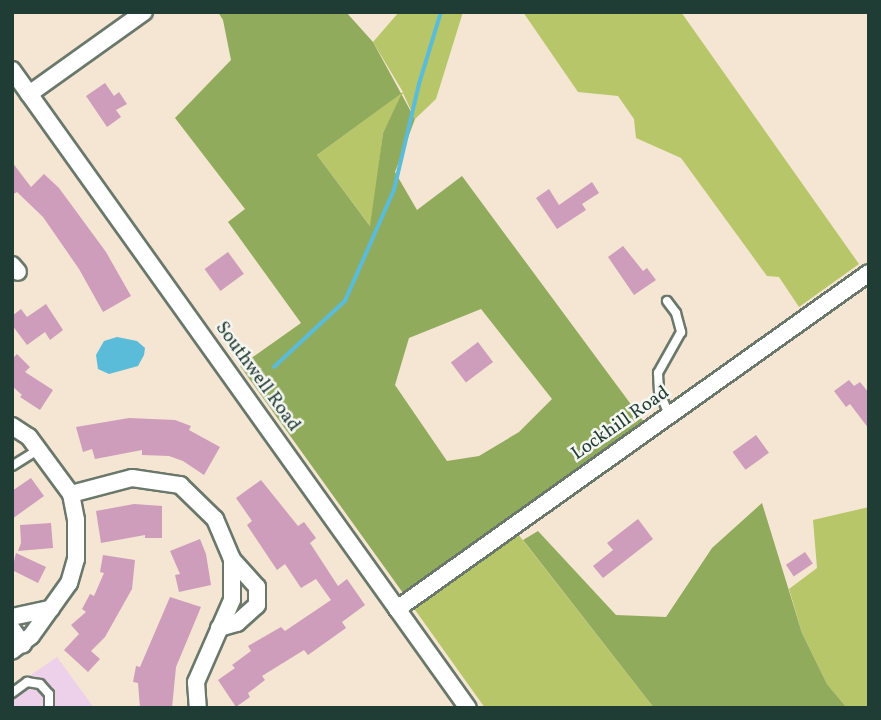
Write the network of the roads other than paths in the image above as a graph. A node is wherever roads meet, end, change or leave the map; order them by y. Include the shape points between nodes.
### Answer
1 (144, 12) edge
2 (12, 70) edge
3 (29, 94) junction
4 (869, 273) edge
5 (667, 301) dead end
6 (669, 415) junction
7 (12, 426) edge
8 (38, 450) junction
9 (12, 466) edge
10 (71, 494) junction
11 (232, 559) junction
12 (51, 609) junction
13 (397, 609) junction
14 (12, 617) edge
15 (219, 628) junction
16 (12, 629) edge
17 (17, 647) edge
18 (12, 693) edge
19 (51, 707) edge
20 (198, 708) edge
21 (468, 708) edge

1 - 3 street
2 - 3 street, Southwell Road
3 - 13 street, Southwell Road
4 - 6 street, Lockhill Road
5 - 6 lane via 681,332 658,373 659,391
6 - 13 street, Lockhill Road
7 - 8 street
8 - 9 lane
8 - 10 street
10 - 11 street via 132,478 180,485 215,519
10 - 12 street via 76,559 69,583
11 - 15 street via 232,600
11 - 15 street via 257,587 257,605 237,623
12 - 14 street
12 - 17 street
13 - 21 street, Southwell Road
15 - 20 street via 196,682
16 - 17 street
18 - 19 lane via 27,682 40,684 49,694

